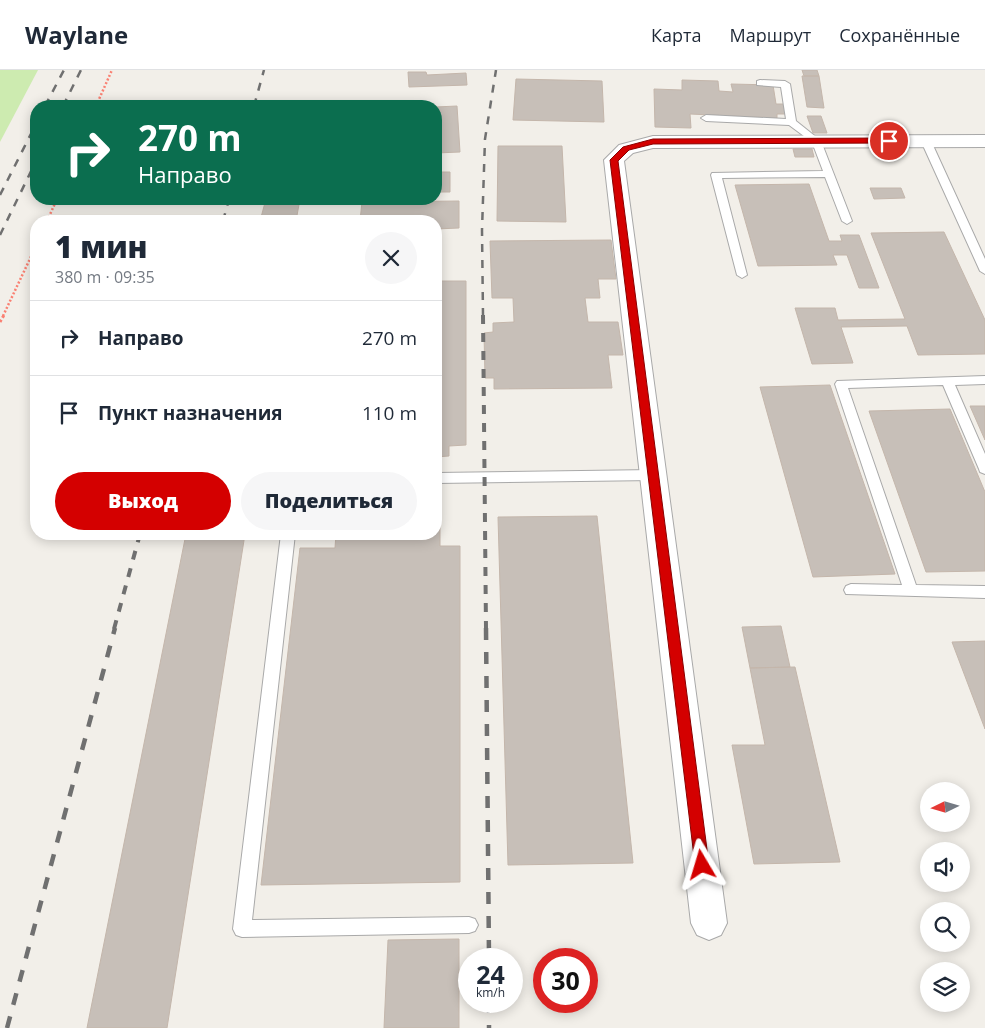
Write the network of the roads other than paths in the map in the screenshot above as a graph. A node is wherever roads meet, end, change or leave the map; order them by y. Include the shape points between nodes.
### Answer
1 (760, 83) dead end
2 (706, 118) dead end
3 (791, 122) junction
4 (985, 140) edge
5 (816, 141) junction
6 (926, 141) junction
7 (829, 174) junction
8 (846, 221) dead end
9 (985, 271) edge
10 (742, 275) dead end
11 (985, 380) edge
12 (947, 381) junction
13 (985, 469) edge
14 (654, 475) junction
15 (442, 478) edge
16 (287, 540) edge
17 (851, 590) dead end
18 (911, 591) junction
19 (985, 592) edge
20 (710, 923) dead end
21 (469, 925) dead end

1 - 3 lane via 785,84
2 - 3 lane
3 - 5 lane
4 - 6 street
5 - 6 street
5 - 7 lane
5 - 14 street via 653,142 626,149 614,160
6 - 9 lane
7 - 8 lane
7 - 10 lane via 716,175
11 - 12 lane
12 - 13 lane
12 - 18 lane via 842,384
14 - 15 lane
14 - 20 street
16 - 21 lane via 242,929
17 - 18 lane
18 - 19 lane

